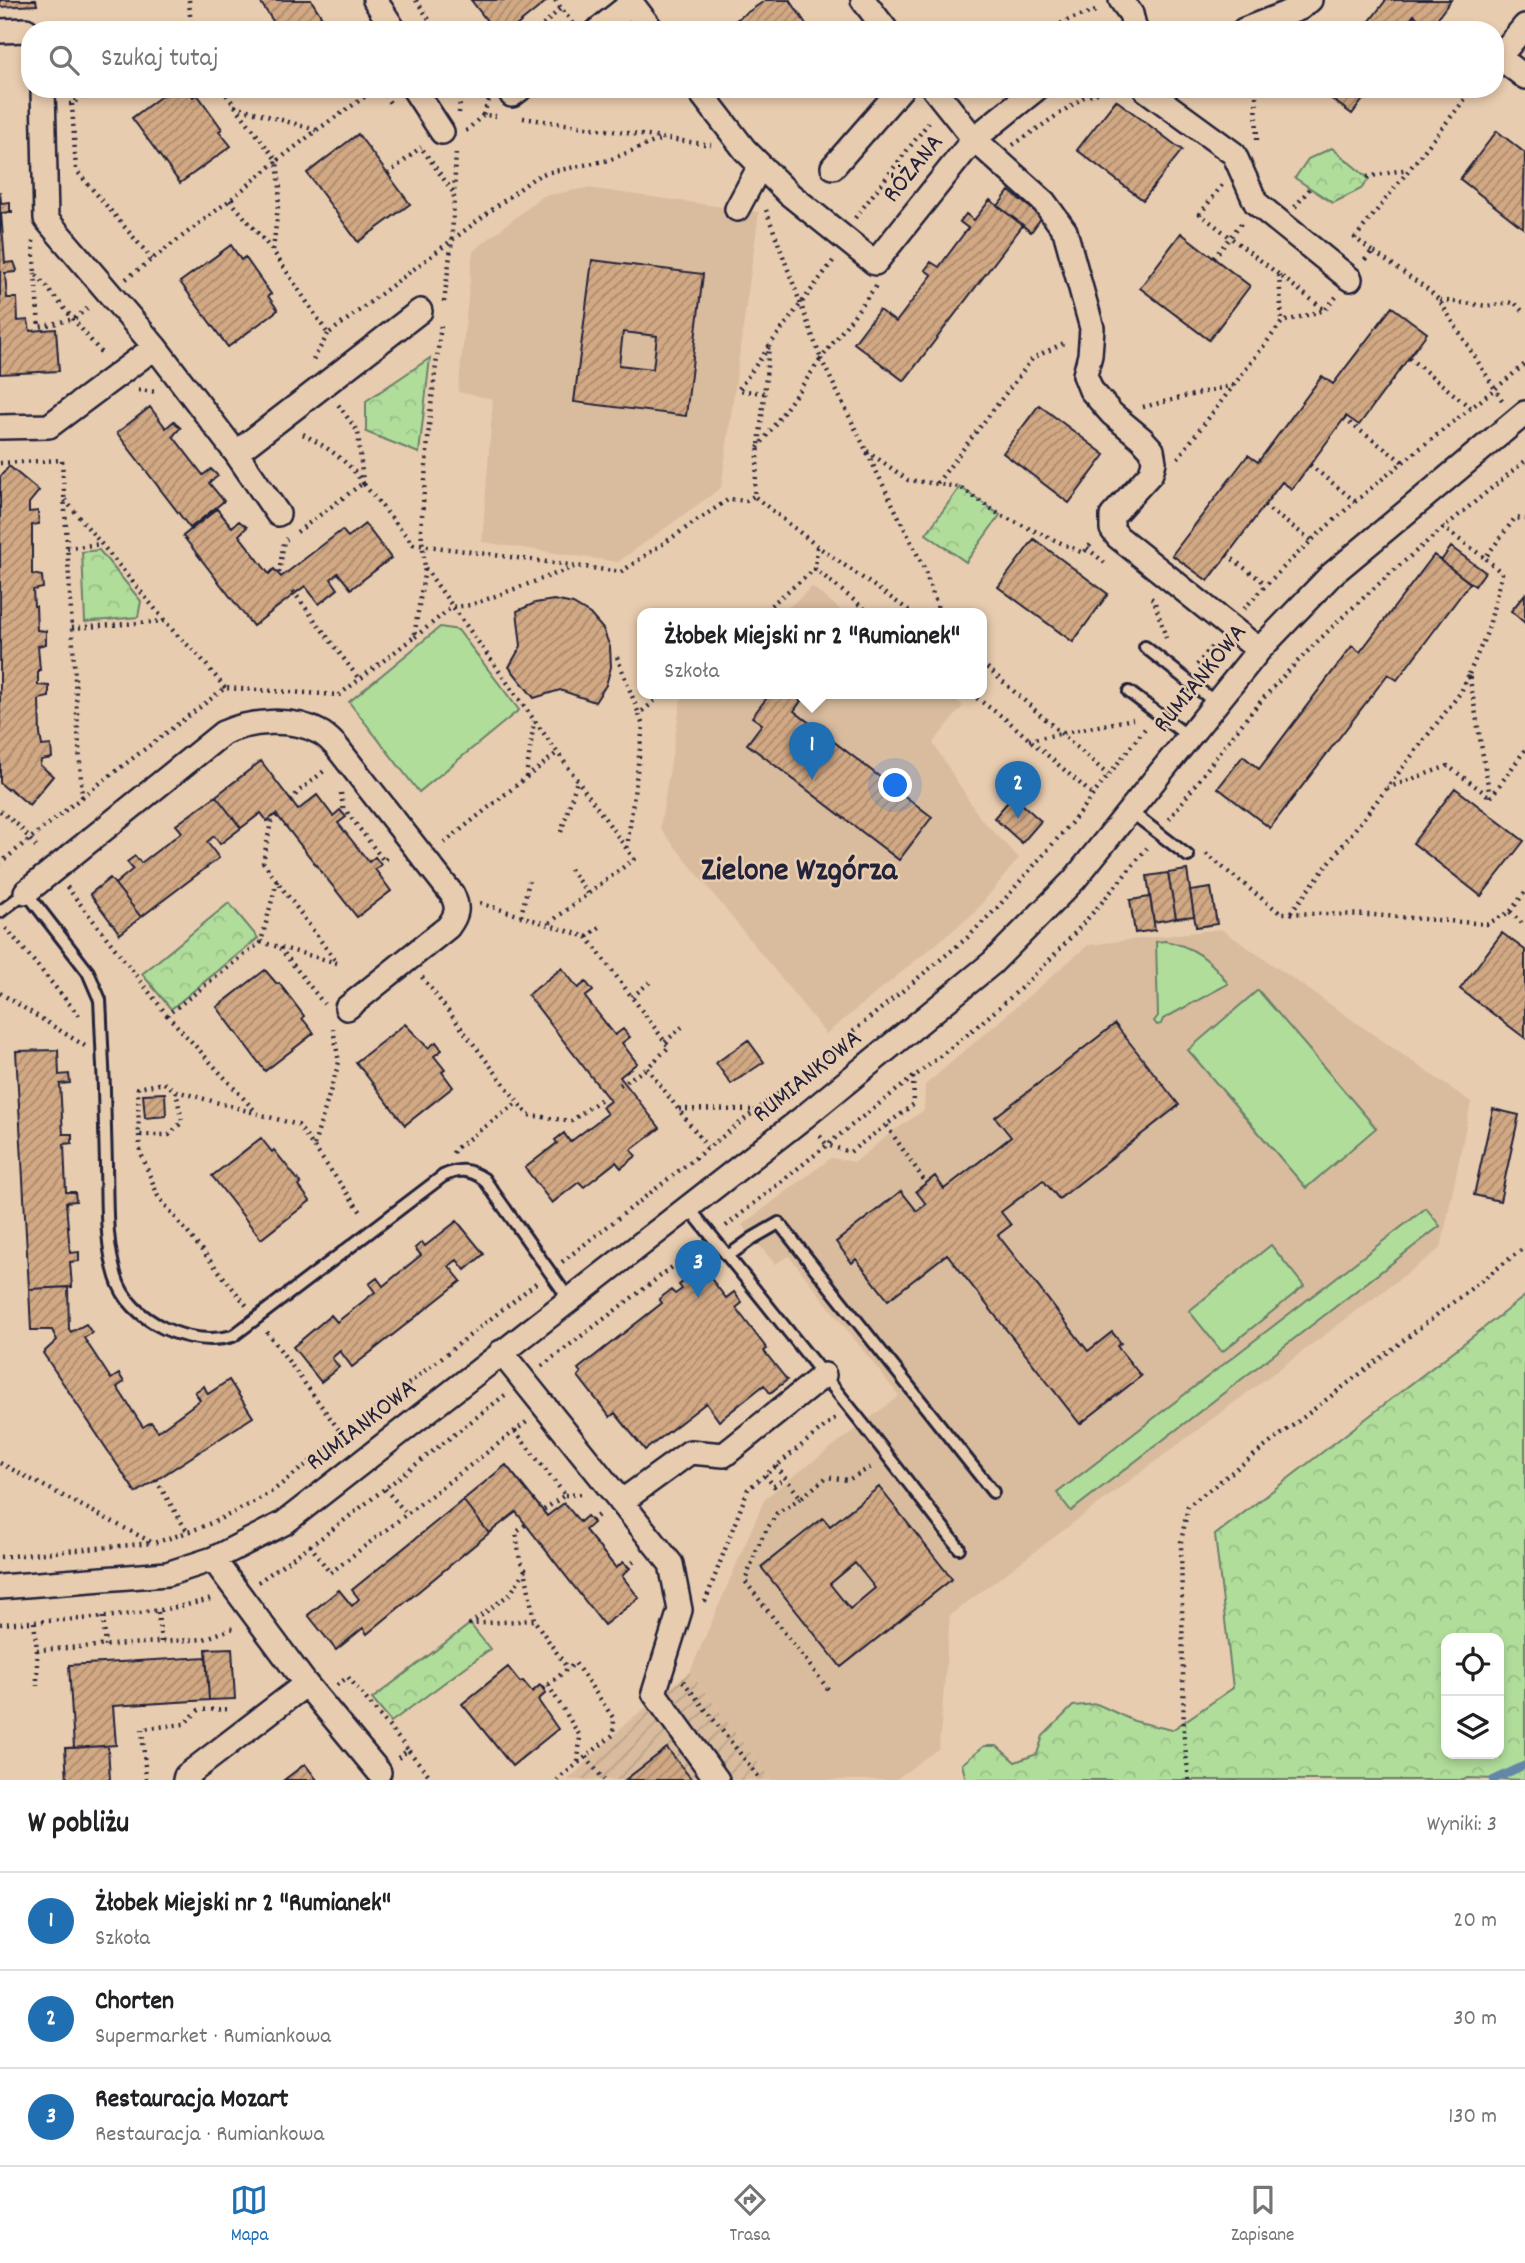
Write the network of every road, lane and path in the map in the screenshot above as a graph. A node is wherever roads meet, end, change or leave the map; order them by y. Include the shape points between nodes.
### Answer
1 (189, 0) edge
2 (375, 0) edge
3 (416, 0) edge
4 (555, 0) edge
5 (863, 0) edge
6 (1310, 0) edge
7 (631, 2) edge
8 (1122, 2) edge
9 (561, 8) junction
10 (190, 21) edge
11 (388, 21) edge
12 (430, 21) edge
13 (547, 21) edge
14 (571, 21) edge
15 (609, 21) edge
16 (645, 21) edge
17 (879, 21) edge
18 (1066, 21) edge
19 (1133, 21) edge
20 (1267, 21) edge
21 (1525, 26) edge
22 (21, 30) edge
23 (0, 31) edge
24 (1504, 51) edge
25 (1504, 61) edge
26 (1525, 77) edge
27 (43, 98) edge
28 (228, 98) edge
29 (363, 98) edge
30 (421, 98) edge
31 (460, 98) edge
32 (705, 98) edge
33 (893, 98) edge
34 (938, 98) edge
35 (941, 98) edge
36 (1025, 98) edge
37 (1157, 98) edge
38 (1466, 98) edge
39 (513, 100) edge
40 (72, 104) dead end
41 (233, 105) junction
42 (459, 115) dead end
43 (521, 118) dead end
44 (317, 130) junction
45 (450, 136) junction
46 (664, 138) junction
47 (974, 139) junction
48 (421, 147) dead end
49 (1234, 154) junction
50 (752, 158) junction
51 (277, 161) junction
52 (834, 167) dead end
53 (1409, 169) junction
54 (388, 174) dead end
55 (1367, 177) dead end
56 (761, 198) dead end
57 (230, 200) junction
58 (1256, 203) junction
59 (737, 209) dead end
60 (46, 219) junction
61 (1230, 237) junction
62 (452, 240) junction
63 (848, 242) junction
64 (273, 251) junction
65 (1372, 251) junction
66 (1214, 258) dead end
67 (152, 259) junction
68 (870, 271) junction
69 (35, 273) junction
70 (1279, 275) junction
71 (1350, 279) junction
72 (874, 288) junction
73 (108, 293) junction
74 (1439, 300) junction
75 (800, 304) junction
76 (443, 307) dead end
77 (1325, 310) junction
78 (420, 311) dead end
79 (1525, 314) edge
80 (74, 319) junction
81 (442, 320) dead end
82 (1282, 322) junction
83 (1092, 328) junction
84 (328, 334) junction
85 (769, 346) junction
86 (155, 347) junction
87 (1409, 358) dead end
88 (821, 359) junction
89 (119, 373) junction
90 (324, 385) junction
91 (1234, 385) junction
92 (1495, 389) dead end
93 (160, 392) dead end
94 (764, 393) junction
95 (1472, 408) dead end
96 (1525, 413) edge
97 (287, 414) junction
98 (1112, 414) junction
99 (1344, 419) dead end
100 (0, 427) edge
101 (757, 450) junction
102 (866, 451) junction
103 (236, 453) junction
104 (1403, 462) dead end
105 (0, 463) edge
106 (1310, 465) dead end
107 (1151, 473) junction
108 (363, 483) junction
109 (936, 483) junction
110 (754, 496) junction
111 (65, 500) junction
112 (1356, 502) dead end
113 (1264, 506) dead end
114 (278, 514) dead end
115 (1525, 519) edge
116 (1111, 523) junction
117 (1442, 527) dead end
118 (1311, 540) dead end
119 (101, 544) junction
120 (422, 544) junction
121 (817, 546) junction
122 (67, 548) junction
123 (1087, 548) junction
124 (1227, 555) dead end
125 (1485, 558) junction
126 (578, 566) junction
127 (425, 568) junction
128 (815, 569) junction
129 (1115, 570) dead end
130 (279, 573) dead end
131 (1266, 584) dead end
132 (293, 591) dead end
133 (1144, 592) dead end
134 (452, 607) junction
135 (767, 608) edge
136 (864, 608) edge
137 (905, 608) edge
138 (938, 608) edge
139 (165, 621) junction
140 (72, 628) junction
141 (414, 637) junction
142 (1145, 647) dead end
143 (1259, 650) junction
144 (617, 657) dead end
145 (987, 667) edge
146 (1178, 672) junction
147 (1469, 674) junction
148 (359, 679) junction
149 (225, 688) junction
150 (1129, 692) dead end
151 (657, 699) edge
152 (977, 699) edge
153 (1216, 703) junction
154 (639, 714) junction
155 (534, 721) junction
156 (1149, 725) dead end
157 (1062, 734) junction
158 (1189, 737) junction
159 (1029, 740) junction
160 (1525, 750) edge
161 (556, 753) junction
162 (343, 755) junction
163 (1108, 775) dead end
164 (526, 778) junction
165 (577, 781) junction
166 (341, 788) dead end
167 (1386, 788) junction
168 (1092, 794) dead end
169 (82, 797) junction
170 (1490, 797) junction
171 (291, 801) dead end
172 (0, 811) edge
173 (1130, 811) junction
174 (277, 816) dead end
175 (561, 832) dead end
176 (30, 838) junction
177 (1198, 847) dead end
178 (626, 849) junction
179 (1188, 856) dead end
180 (424, 859) junction
181 (384, 860) dead end
182 (0, 863) edge
183 (53, 869) junction
184 (570, 869) dead end
185 (277, 881) junction
186 (529, 881) dead end
187 (26, 892) junction
188 (1525, 892) edge
189 (452, 894) junction
190 (588, 894) junction
191 (0, 912) edge
192 (1291, 912) junction
193 (1510, 912) junction
194 (521, 916) junction
195 (603, 924) dead end
196 (548, 925) junction
197 (1525, 926) edge
198 (0, 929) edge
199 (587, 937) junction
200 (261, 942) junction
201 (279, 947) junction
202 (408, 959) junction
203 (650, 982) dead end
204 (0, 993) edge
205 (632, 997) junction
206 (338, 1009) junction
207 (167, 1015) junction
208 (85, 1022) dead end
209 (682, 1027) dead end
210 (86, 1034) dead end
211 (665, 1042) junction
212 (86, 1046) junction
213 (103, 1056) junction
214 (647, 1068) junction
215 (912, 1076) dead end
216 (620, 1085) dead end
217 (782, 1090) dead end
218 (176, 1091) junction
219 (603, 1098) dead end
220 (518, 1102) junction
221 (678, 1109) junction
222 (755, 1110) junction
223 (257, 1114) junction
224 (139, 1135) junction
225 (314, 1146) junction
226 (708, 1147) junction
227 (443, 1176) junction
228 (926, 1183) dead end
229 (688, 1208) junction
230 (373, 1230) junction
231 (1525, 1247) edge
232 (728, 1256) junction
233 (551, 1272) junction
234 (569, 1299) junction
235 (258, 1319) junction
236 (501, 1352) junction
237 (824, 1375) junction
238 (838, 1415) dead end
239 (534, 1416) dead end
240 (515, 1431) junction
241 (342, 1434) junction
242 (889, 1458) junction
243 (0, 1463) edge
244 (776, 1466) junction
245 (765, 1475) junction
246 (785, 1478) junction
247 (156, 1480) dead end
248 (385, 1489) dead end
249 (993, 1492) dead end
250 (801, 1497) junction
251 (621, 1502) junction
252 (542, 1511) dead end
253 (407, 1514) junction
254 (525, 1525) dead end
255 (188, 1533) junction
256 (153, 1543) junction
257 (310, 1545) dead end
258 (959, 1548) dead end
259 (0, 1558) edge
260 (213, 1559) junction
261 (525, 1569) junction
262 (0, 1587) edge
263 (158, 1612) dead end
264 (701, 1612) dead end
265 (103, 1617) dead end
266 (534, 1620) junction
267 (34, 1622) dead end
268 (244, 1623) dead end
269 (161, 1642) junction
270 (106, 1646) junction
271 (37, 1650) junction
272 (665, 1658) junction
273 (568, 1669) junction
274 (306, 1684) junction
275 (37, 1686) dead end
276 (831, 1692) dead end
277 (236, 1709) dead end
278 (586, 1757) junction
279 (578, 1764) junction
280 (379, 1772) joint
281 (146, 1780) edge
282 (185, 1780) edge
283 (433, 1780) edge
284 (557, 1780) edge
285 (604, 1780) edge
286 (717, 1780) edge
287 (761, 1780) edge
288 (1189, 1780) edge

1 - 10 path
2 - 11 street
3 - 12 path
4 - 9 path
5 - 17 street
6 - 20 street
7 - 15 street
7 - 16 street
8 - 18 path
8 - 19 street
9 - 13 path
9 - 14 path
21 - 24 street
22 - 23 street
25 - 26 street
27 - 60 street
28 - 41 path
29 - 44 path
30 - 45 street
31 - 42 path
32 - 50 street
33 - 52 street
34 - 63 path via 848,228
35 - 47 street
36 - 47 street, RÓŻANA
37 - 49 street
38 - 53 path
39 - 45 path
40 - 67 path via 76,170
41 - 44 path
41 - 51 path
43 - 46 path
44 - 51 path
45 - 62 path
46 - 50 path
46 - 62 path via 609,160 539,175
47 - 68 street, RÓŻANA
47 - 83 street via 1044,202 1065,231
48 - 54 path
49 - 58 street
49 - 61 path via 1222,185 1200,214
50 - 59 street
50 - 63 street
51 - 57 path
51 - 64 path via 280,187
53 - 55 path
53 - 65 path via 1354,238
56 - 75 path
57 - 64 path
57 - 67 path
58 - 61 path
58 - 71 street
60 - 69 path via 33,229
60 - 73 street
61 - 66 path
61 - 70 path
62 - 76 path
62 - 84 path
63 - 68 street
63 - 75 path
64 - 84 path
65 - 71 path
65 - 74 path
67 - 73 path
68 - 72 path
68 - 72 path via 879,282
69 - 80 path
69 - 80 path via 39,327
70 - 77 path
70 - 82 path
71 - 77 path
72 - 88 path
73 - 80 path
73 - 86 street
74 - 79 path via 1487,306 1514,302
74 - 92 path
75 - 85 path
75 - 88 path
77 - 82 path
78 - 90 street
80 - 89 path
81 - 120 path via 430,414
82 - 91 path
83 - 98 street via 1085,375 1091,390
83 - 109 path via 1033,359
84 - 90 path via 311,363
85 - 94 path
85 - 94 path via 738,390
86 - 89 street
86 - 103 street
87 - 95 path
88 - 101 path
88 - 102 path
89 - 93 path via 134,389
89 - 100 street via 49,426
90 - 97 street
90 - 108 path via 358,432
91 - 98 path
91 - 107 path via 1179,457
94 - 101 path
96 - 143 street, RUMIANKOWA via 1331,575
97 - 103 street
97 - 108 path via 302,433 325,446
98 - 107 street via 1152,450
99 - 104 path
101 - 110 path
102 - 109 path via 908,480
102 - 138 path via 923,566
103 - 114 street
105 - 111 path via 62,460
106 - 112 path
107 - 116 street via 1112,516
108 - 120 path via 413,544
108 - 130 path via 284,541
109 - 123 path via 960,487 1000,515 1083,552
110 - 121 path
110 - 126 path via 746,501 729,499 621,572
111 - 119 path
111 - 122 path
113 - 118 path
115 - 125 path via 1515,518
116 - 123 path
116 - 143 street via 1118,537
117 - 125 path
119 - 122 path
119 - 139 path
120 - 126 path
120 - 127 path
121 - 128 path
121 - 137 path
122 - 140 path
123 - 129 path
124 - 131 path
125 - 147 path via 1502,573 1488,630
126 - 134 path via 471,605
127 - 134 path
127 - 141 path
128 - 135 path
128 - 136 path
132 - 148 path
133 - 146 path via 1154,600
134 - 141 path
134 - 155 path
139 - 140 path
139 - 149 path
140 - 169 path
141 - 148 path
142 - 146 lane
143 - 153 street, RUMIANKOWA
144 - 154 path
145 - 157 path
146 - 153 lane
147 - 167 path via 1461,692
147 - 170 path
148 - 149 path via 339,695
149 - 169 path
150 - 158 lane
151 - 154 path
152 - 159 path
153 - 158 street, RUMIANKOWA
154 - 178 path via 643,726
155 - 161 path
155 - 164 path
156 - 157 path via 1140,718
157 - 159 path
157 - 163 path
158 - 173 street, RUMIANKOWA
159 - 168 path
160 - 170 path
161 - 164 path
161 - 165 path
162 - 171 path
162 - 180 street
162 - 183 street via 322,733 306,726 241,726 223,733
164 - 180 path
165 - 175 path
165 - 178 path
166 - 181 path via 343,807
167 - 170 path via 1448,766
167 - 192 path
169 - 176 path
172 - 176 path
173 - 179 lane
173 - 229 street, RUMIANKOWA via 1074,880 992,964
174 - 185 path via 271,822 263,862
176 - 182 path
176 - 183 path
177 - 192 path via 1280,913
178 - 190 path via 636,861
180 - 189 street
183 - 187 street
183 - 207 path
184 - 190 path
185 - 200 path
185 - 201 path via 337,963
186 - 194 path
187 - 191 lane
187 - 213 lane via 95,987
188 - 193 path
189 - 194 path
189 - 202 street via 457,905 453,920
190 - 196 path
192 - 193 path via 1487,924
193 - 197 path
194 - 196 path
195 - 199 path
196 - 199 path
198 - 208 path via 5,926
199 - 205 path
200 - 201 path
200 - 207 path
201 - 206 path
202 - 206 street
202 - 220 path
203 - 205 path
204 - 212 path
205 - 211 path
206 - 225 path via 339,1062
207 - 223 path
209 - 211 path
210 - 212 path
211 - 214 path via 669,1047
212 - 213 path
213 - 235 lane via 108,1234 123,1293 149,1319 185,1337 219,1340
214 - 216 path
214 - 221 path
215 - 228 path via 914,1104 886,1125
217 - 222 path
218 - 223 path
218 - 224 path via 182,1122 169,1135
218 - 224 path via 164,1083 138,1088
219 - 220 path via 571,1121 528,1115
220 - 227 path via 455,1149
221 - 222 path
221 - 226 path
222 - 226 path
223 - 225 path via 298,1125
224 - 235 path via 140,1151 158,1196
225 - 230 path
226 - 233 path
227 - 230 lane
227 - 233 lane via 465,1170 484,1180
229 - 232 lane
229 - 234 street, RUMIANKOWA
230 - 235 lane
231 - 288 path via 1188,1506 1181,1542 1184,1738
232 - 237 lane
232 - 249 lane via 779,1223
233 - 234 lane
233 - 241 path
234 - 236 street, RUMIANKOWA
235 - 241 path
236 - 251 street
236 - 260 street, RUMIANKOWA via 284,1523
237 - 242 lane
237 - 251 street via 724,1455 690,1452
238 - 244 path
239 - 240 path
240 - 252 path via 565,1495
240 - 253 path
241 - 255 path via 274,1490
242 - 250 path via 848,1480 827,1477
242 - 258 lane
243 - 256 path
244 - 245 path
244 - 246 path
245 - 246 path via 774,1486
245 - 264 path via 748,1489
246 - 250 path
247 - 255 path
248 - 253 path
250 - 276 path via 777,1513 745,1581
251 - 272 street via 671,1564 680,1610
253 - 257 path via 330,1573
254 - 261 path via 516,1533
255 - 256 path
256 - 259 path
260 - 262 street, RUMIANKOWA via 167,1574
260 - 274 street
261 - 266 path
261 - 266 path via 511,1593 470,1623
263 - 269 path
265 - 270 path
266 - 273 path
267 - 271 path
268 - 269 path via 204,1639
269 - 270 path
270 - 271 path
271 - 275 path
272 - 286 street via 654,1693
272 - 287 path
273 - 278 path via 575,1663 614,1718 613,1735
273 - 279 path via 545,1687 580,1736
274 - 280 street
274 - 282 street
277 - 281 path via 200,1710 184,1724 142,1729
278 - 279 path
278 - 285 path
279 - 284 path
280 - 283 path via 408,1750

